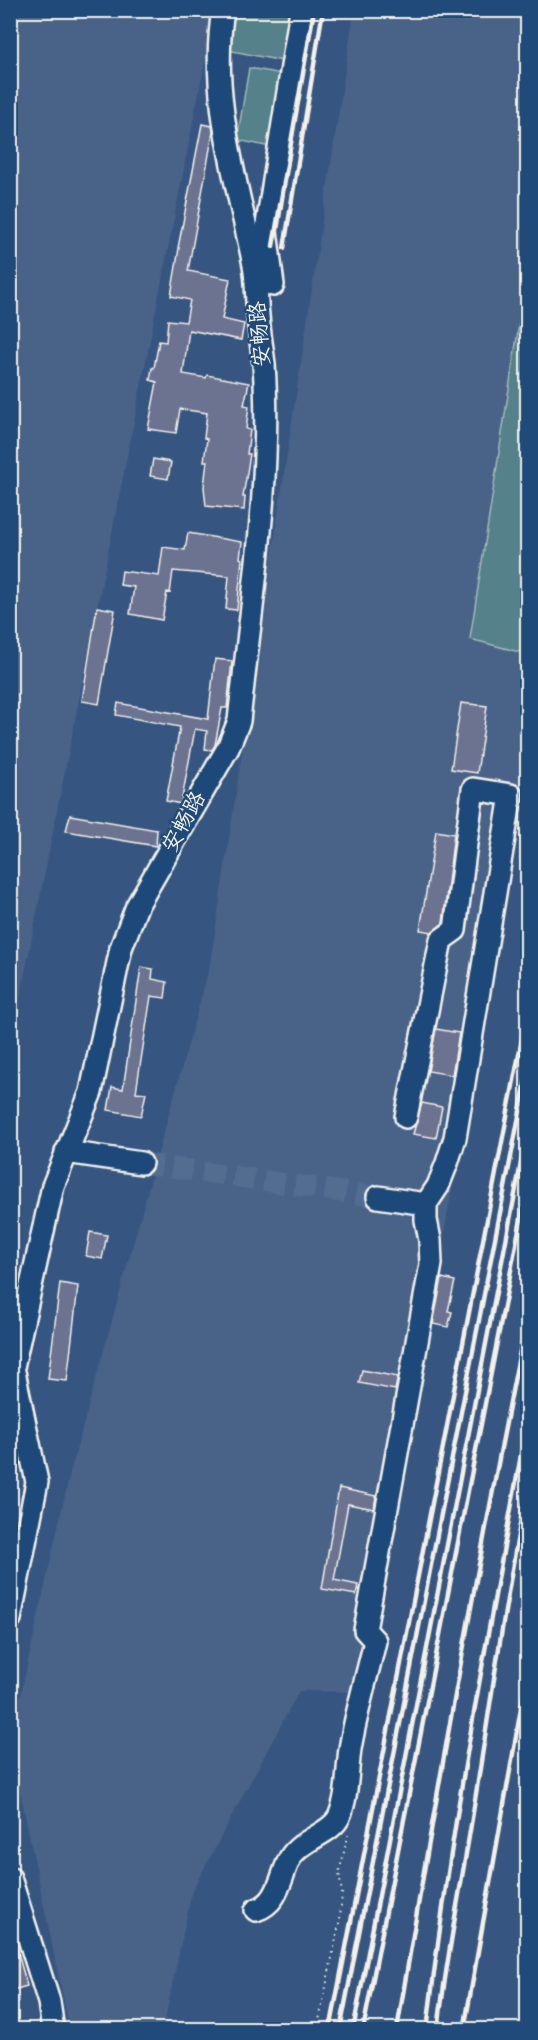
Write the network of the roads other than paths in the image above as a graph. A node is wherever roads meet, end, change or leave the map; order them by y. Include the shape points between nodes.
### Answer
1 (223, 10) edge
2 (301, 10) edge
3 (273, 285) dead end
4 (406, 1117) dead end
5 (66, 1152) junction
6 (141, 1163) tunnel mouth
7 (378, 1197) tunnel mouth
8 (426, 1204) junction
9 (10, 1619) edge
10 (10, 1878) edge
11 (256, 1910) dead end
12 (53, 2030) edge

1 - 5 street, 安畅路 via 218,38 219,71 228,148 254,268 264,364 264,480 239,720 228,748 128,928 91,1092
2 - 3 street via 266,231
4 - 8 street via 441,940 454,930 473,789 511,795 454,1138 438,1186
5 - 6 street
5 - 9 street, 安畅路 via 53,1186 13,1367 37,1482
7 - 8 street
8 - 11 street via 431,1264 365,1630 375,1641 350,1747 340,1813 331,1827 296,1850 276,1893 267,1905
10 - 12 street via 49,2002

